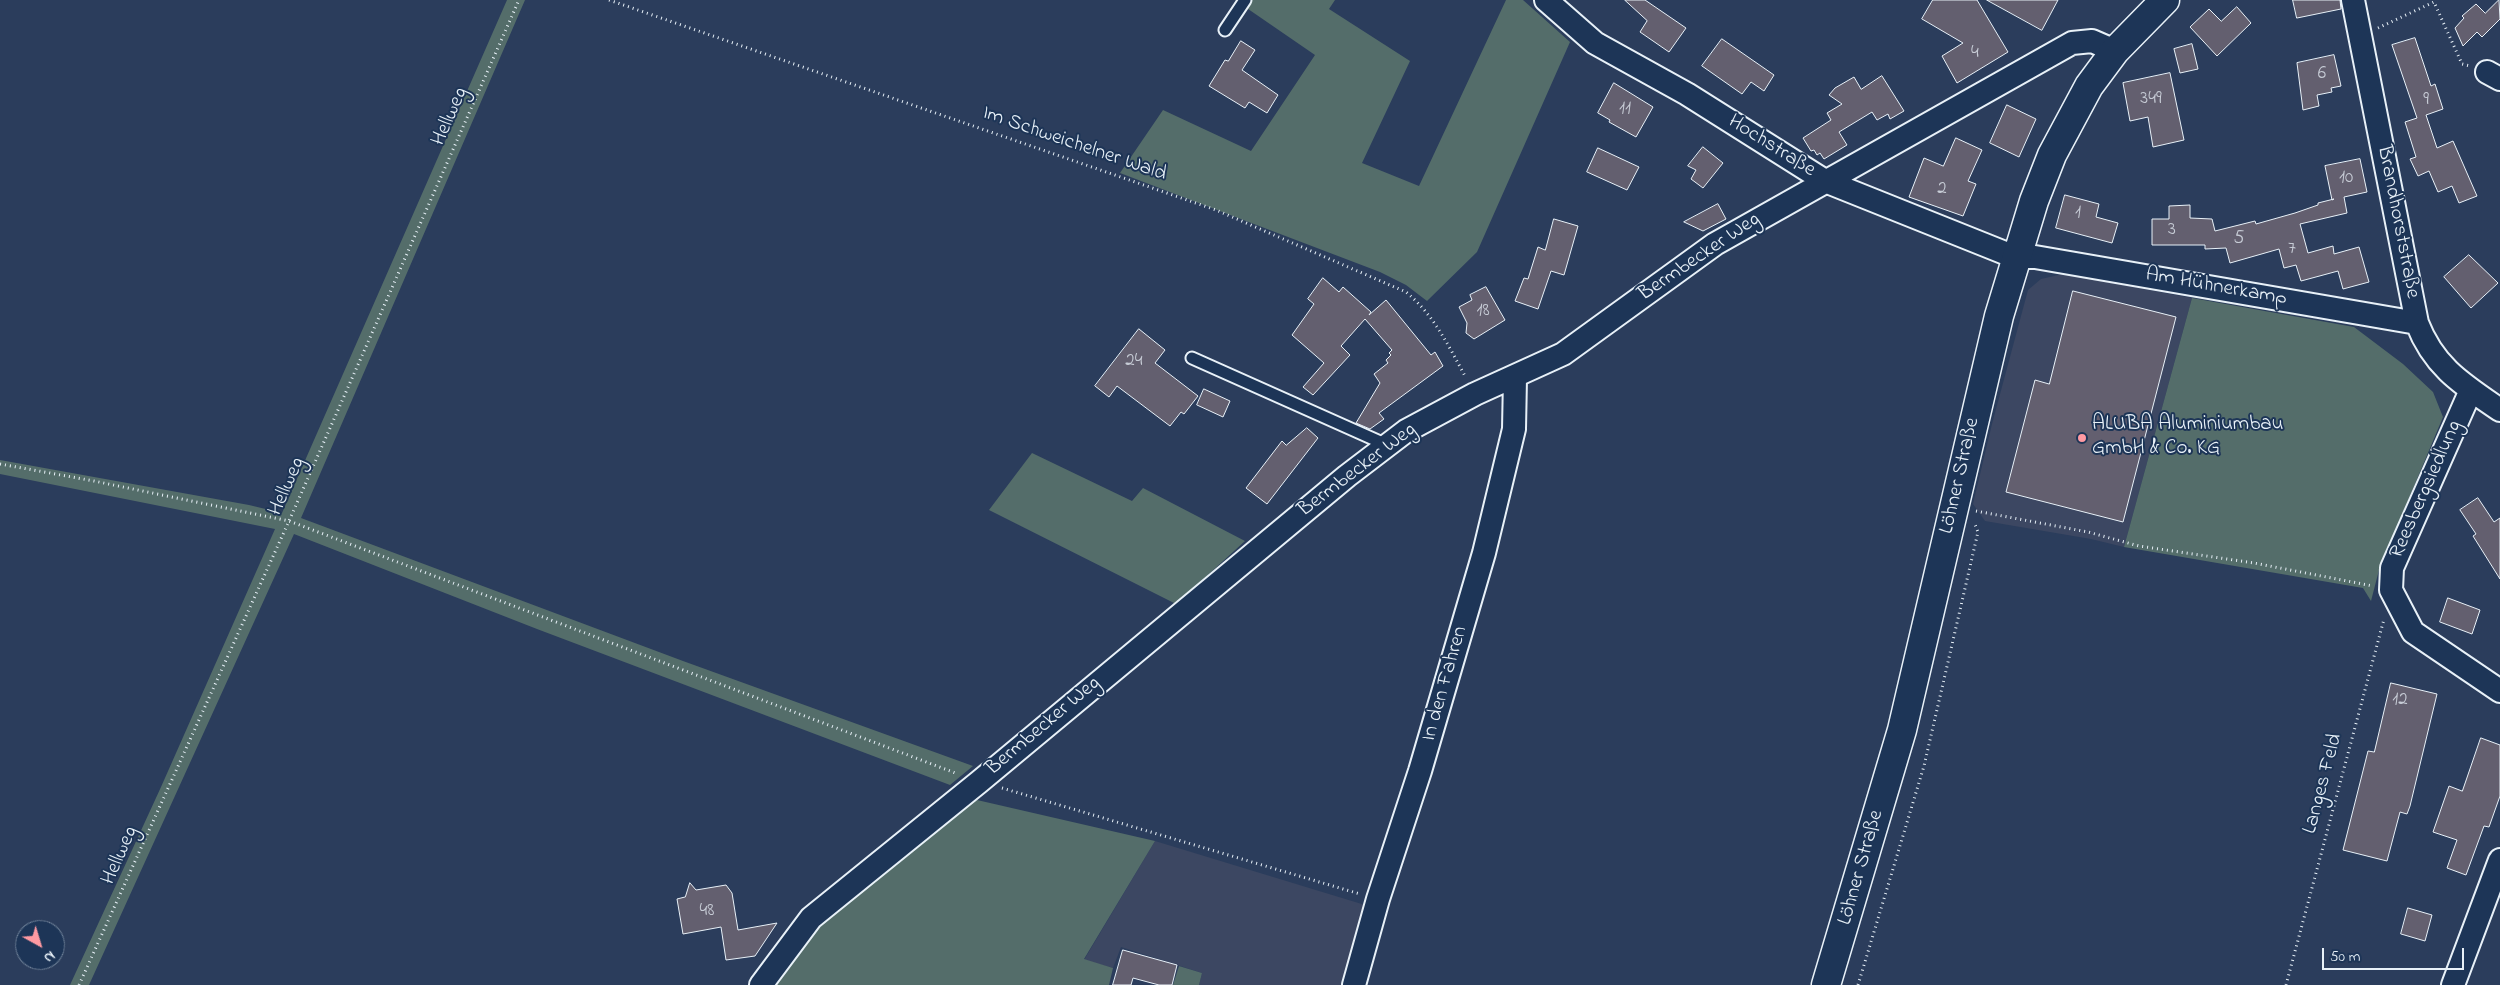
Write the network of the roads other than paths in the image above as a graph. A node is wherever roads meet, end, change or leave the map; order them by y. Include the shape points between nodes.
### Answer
1 (1245, 0) edge
2 (1546, 0) edge
3 (2165, 0) edge
4 (2354, 0) edge
5 (1225, 30) dead end
6 (2115, 51) junction
7 (1825, 181) junction
8 (2016, 257) junction
9 (2416, 322) junction
10 (1192, 358) dead end
11 (1514, 378) junction
12 (2472, 390) junction
13 (2500, 410) edge
14 (1387, 445) junction
15 (2500, 691) edge
16 (2500, 860) edge
17 (761, 985) edge
18 (1354, 985) edge
19 (1826, 985) edge
20 (2453, 985) edge

1 - 5 lane
2 - 7 street, Hochstraße via 1595,43 1687,94
3 - 6 main road, Löhner Straße
4 - 9 street, Brandhorststraße
6 - 7 street, Bermbecker Weg via 2092,42 2072,43
6 - 8 main road, Löhner Straße via 2089,86 2052,155
7 - 8 street, Hochstraße
7 - 11 street, Bermbecker Weg via 1715,244 1562,354
8 - 9 street, Am Hühnerkamp via 2035,257
8 - 19 main road, Löhner Straße via 1999,316 1902,730
9 - 12 street, Brandhorststraße via 2426,346 2442,366
10 - 14 lane
11 - 14 street, Bermbecker Weg via 1475,394 1406,431
11 - 18 street, In den Fahren via 1514,429 1484,553
12 - 13 street, Brandhorststraße
12 - 15 street, Reesbergsiedlung via 2392,568 2391,590 2413,632
14 - 17 street, Bermbecker Weg via 811,918
16 - 20 street

